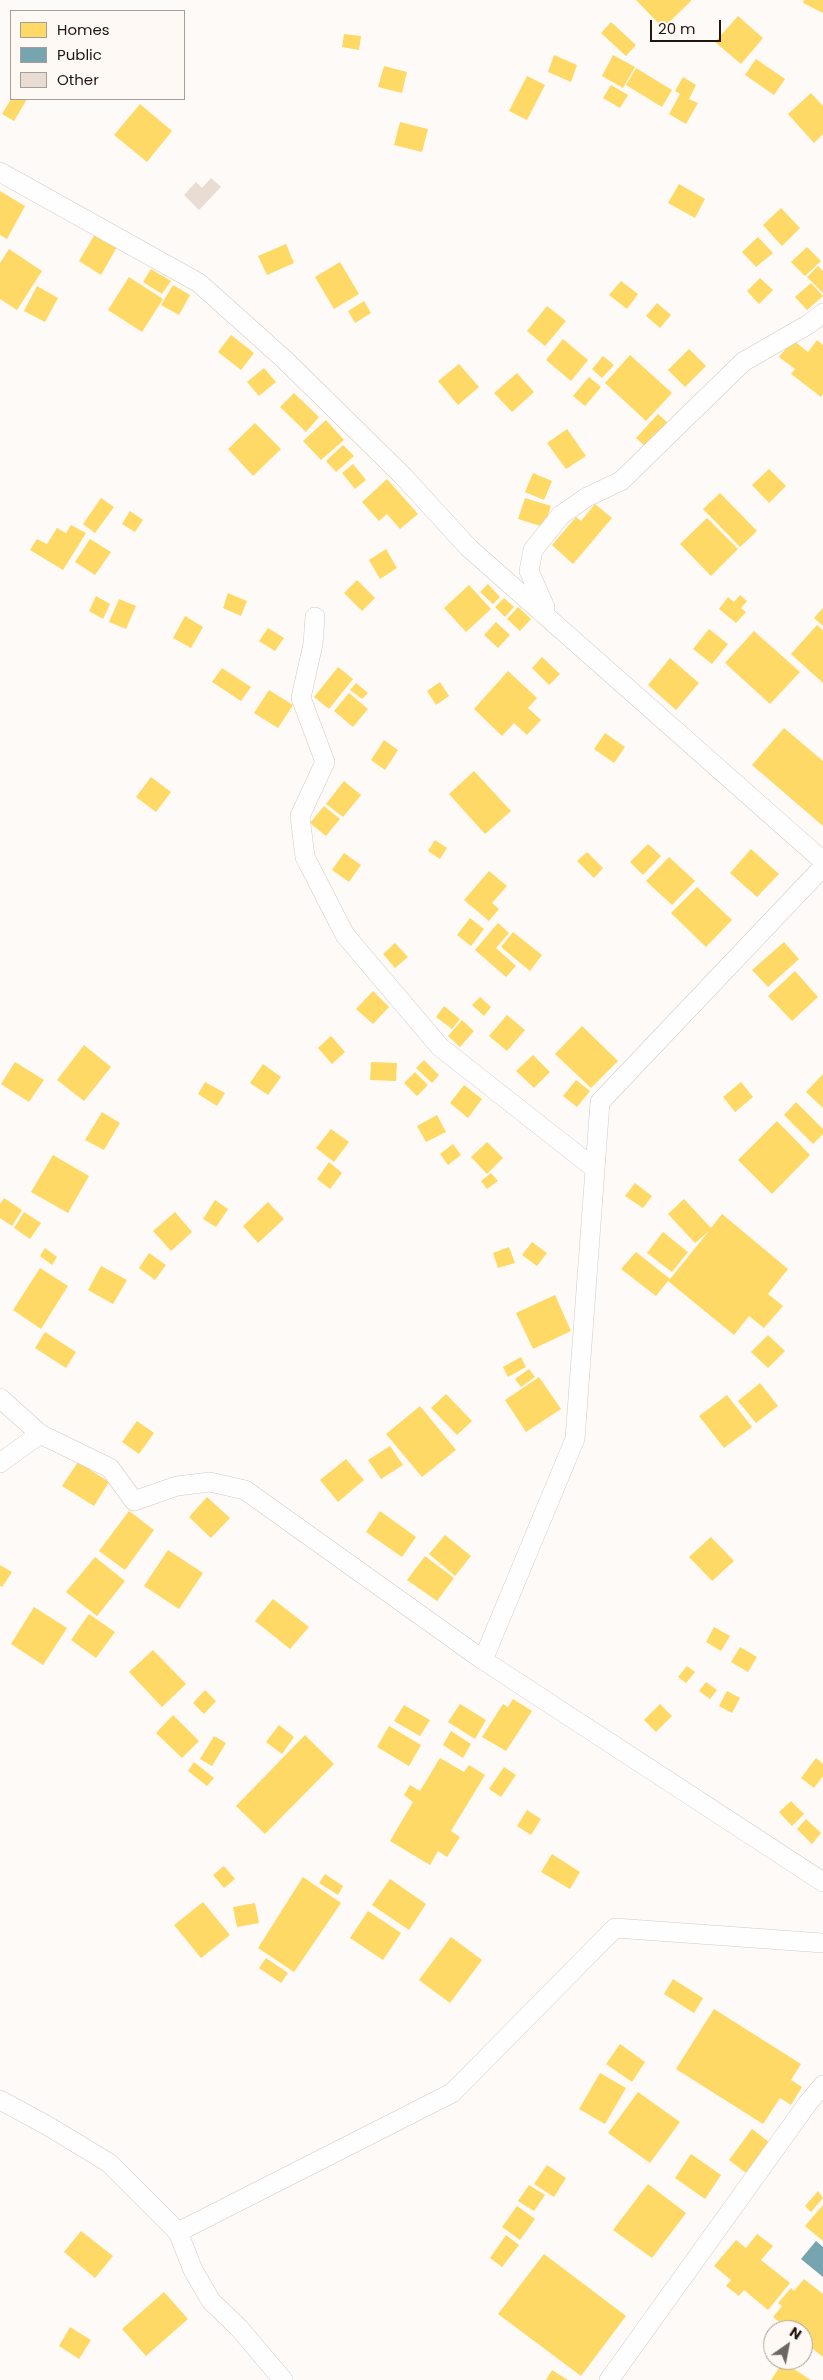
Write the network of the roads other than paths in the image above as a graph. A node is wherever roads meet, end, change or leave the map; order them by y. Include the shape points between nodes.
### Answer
1 (0, 172) edge
2 (823, 313) edge
3 (541, 612) junction
4 (316, 617) dead end
5 (823, 861) edge
6 (823, 867) edge
7 (594, 1168) junction
8 (0, 1398) edge
9 (40, 1434) junction
10 (0, 1463) edge
11 (483, 1660) junction
12 (823, 1882) edge
13 (823, 1943) edge
14 (823, 2085) edge
15 (0, 2100) edge
16 (178, 2232) junction
17 (283, 2380) edge
18 (609, 2380) edge

1 - 3 street via 199,283 285,360 403,476 469,548
2 - 3 street via 743,362 621,481 587,497 560,515 533,550 529,571 545,607
3 - 5 street
4 - 7 street via 301,698 325,762 300,816 305,857 345,935 440,1047
6 - 7 street via 600,1102
7 - 11 street via 575,1438
8 - 9 street
9 - 10 street
9 - 11 street via 110,1468 134,1501 177,1486 210,1482 245,1490
11 - 12 street
13 - 16 street via 615,1928 452,2094
14 - 18 street
15 - 16 street via 108,2163
16 - 17 street via 211,2301 239,2328

